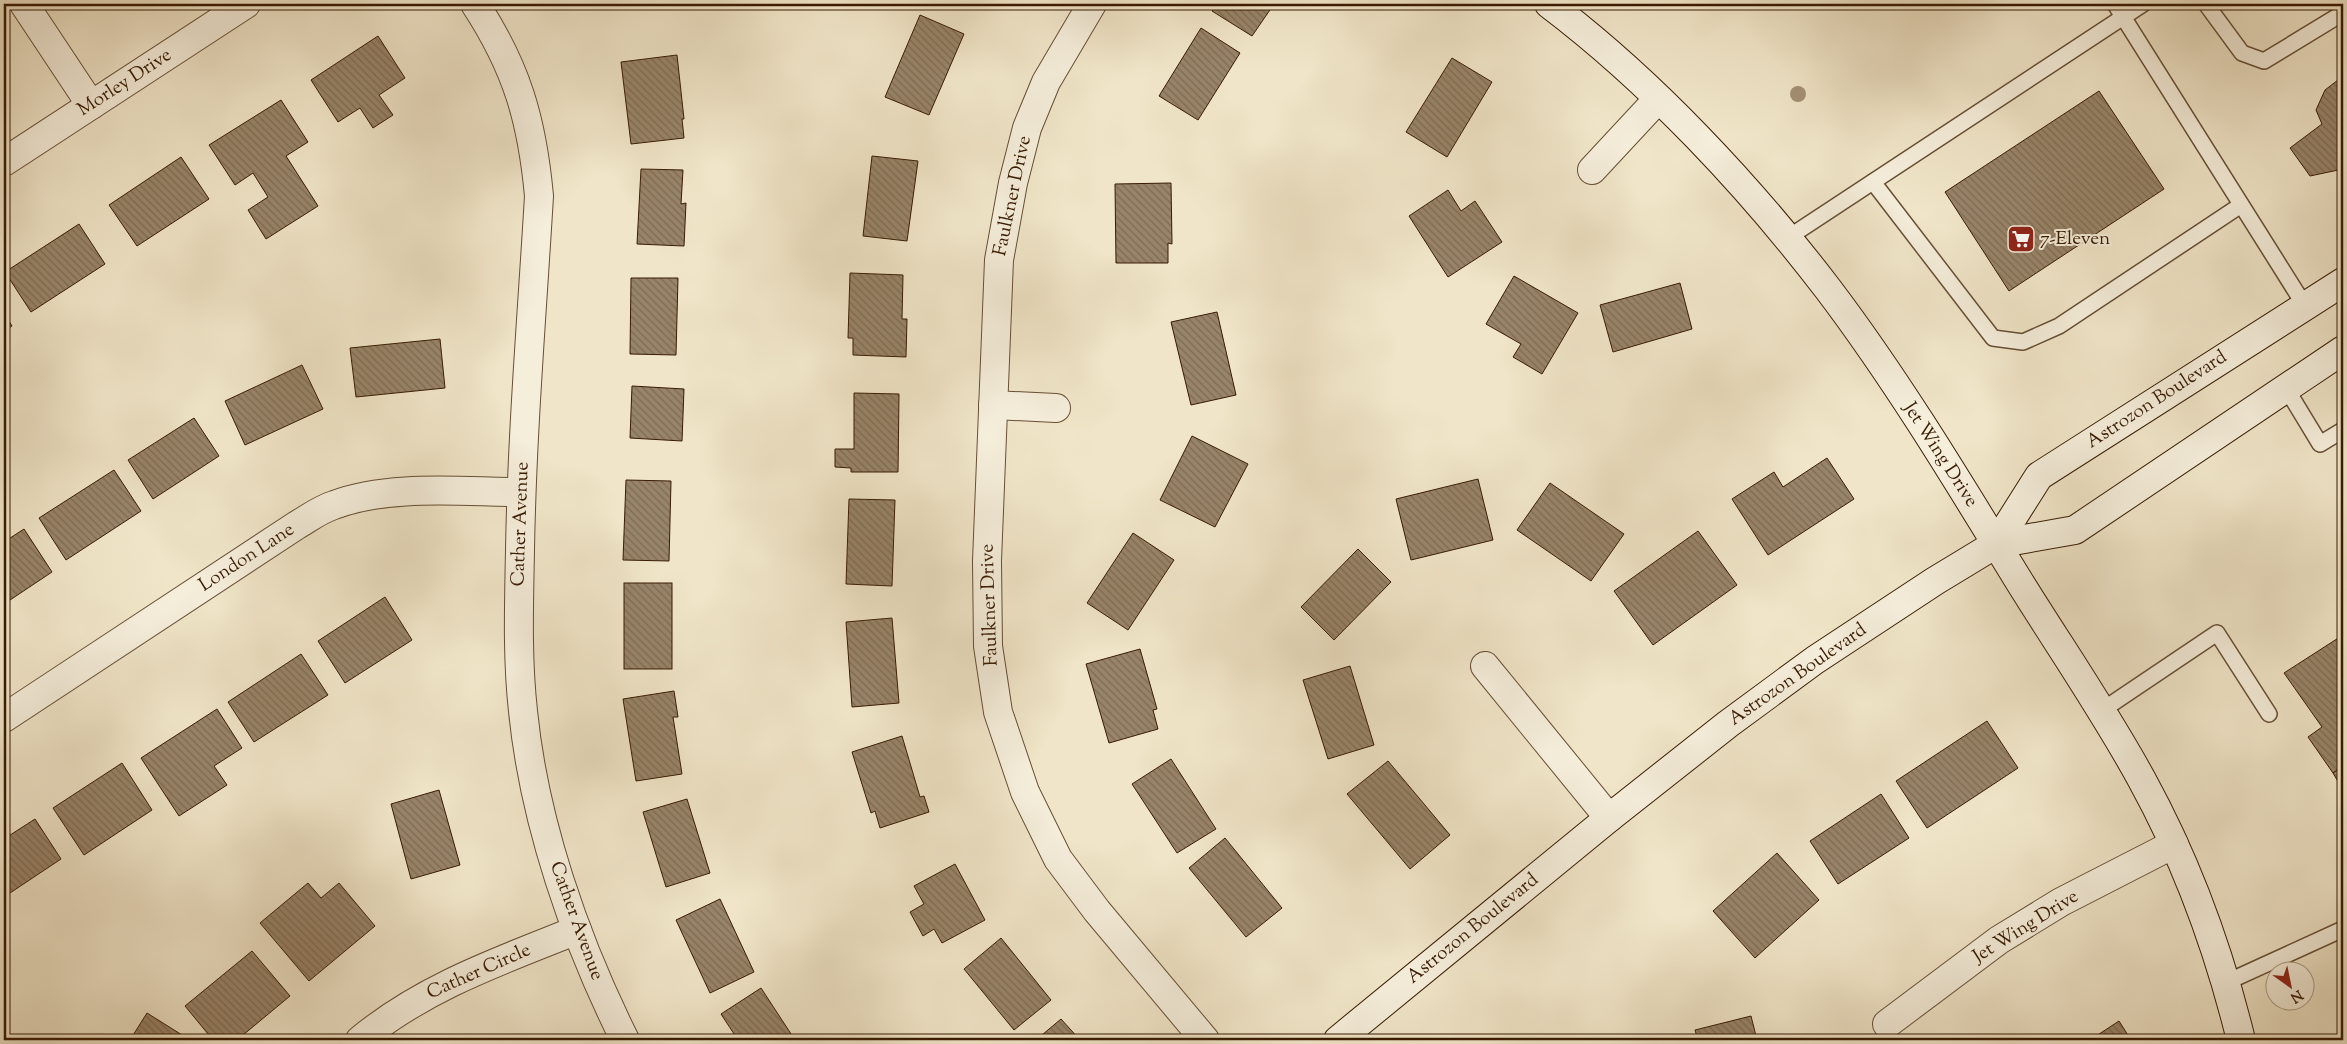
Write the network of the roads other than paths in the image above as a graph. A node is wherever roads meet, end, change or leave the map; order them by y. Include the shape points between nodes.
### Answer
1 (24, 4) edge
2 (246, 4) edge
3 (475, 4) edge
4 (1092, 4) edge
5 (1549, 4) edge
6 (2143, 4) edge
7 (2206, 4) edge
8 (2119, 10) edge
9 (2343, 13) edge
10 (1658, 99) junction
11 (91, 105) junction
12 (4, 162) edge
13 (1592, 170) dead end
14 (1873, 182) junction
15 (2241, 205) junction
16 (1786, 239) junction
17 (2343, 282) edge
18 (2305, 306) junction
19 (2343, 350) edge
20 (2286, 388) junction
21 (993, 405) junction
22 (1056, 408) dead end
23 (2343, 430) edge
24 (521, 492) junction
25 (1996, 544) junction
26 (1485, 666) dead end
27 (2100, 711) junction
28 (2269, 714) dead end
29 (4, 718) edge
30 (1609, 818) junction
31 (2174, 844) junction
32 (2343, 928) edge
33 (577, 930) junction
34 (2227, 982) junction
35 (1888, 1024) dead end
36 (360, 1040) edge
37 (625, 1040) edge
38 (1205, 1040) edge
39 (1338, 1040) edge
40 (2242, 1040) edge

1 - 11 street
2 - 11 street, Morley Drive
3 - 24 street, Cather Avenue via 512,68 526,110 537,170 539,196
4 - 21 street, Faulkner Drive via 1046,82 1027,128 1013,183 999,260
5 - 10 street, Jet Wing Drive
6 - 8 lane
7 - 9 lane via 2242,53 2264,60
8 - 14 lane
8 - 15 lane
10 - 13 street
10 - 16 street, Jet Wing Drive via 1740,184
11 - 12 street, Morley Drive
14 - 15 lane via 1993,338 2023,342 2059,326
14 - 16 lane
15 - 18 lane
16 - 25 street, Jet Wing Drive via 1828,289 1893,383
17 - 18 street, Astrozon Boulevard
18 - 25 street, Astrozon Boulevard via 2039,476
19 - 20 street, Astrozon Boulevard
20 - 23 lane via 2320,444
20 - 25 street, Astrozon Boulevard via 2075,530
21 - 22 street
21 - 38 street, Faulkner Drive via 987,561 988,646 998,712 1024,792 1058,859
24 - 29 street, London Lane via 369,495 334,505 297,525
24 - 33 street, Cather Avenue via 518,638 523,712 554,863
25 - 27 street, Jet Wing Drive
25 - 30 street, Astrozon Boulevard via 1815,660
26 - 30 street
27 - 28 lane via 2217,634
27 - 31 street, Jet Wing Drive via 2142,780
30 - 39 street, Astrozon Boulevard
31 - 34 street, Jet Wing Drive via 2202,909
31 - 35 street, Jet Wing Drive via 2061,902 1998,940
32 - 34 lane
33 - 36 street, Cather Circle via 466,974 415,1002
33 - 37 street, Cather Avenue via 602,995
34 - 40 street, Jet Wing Drive

